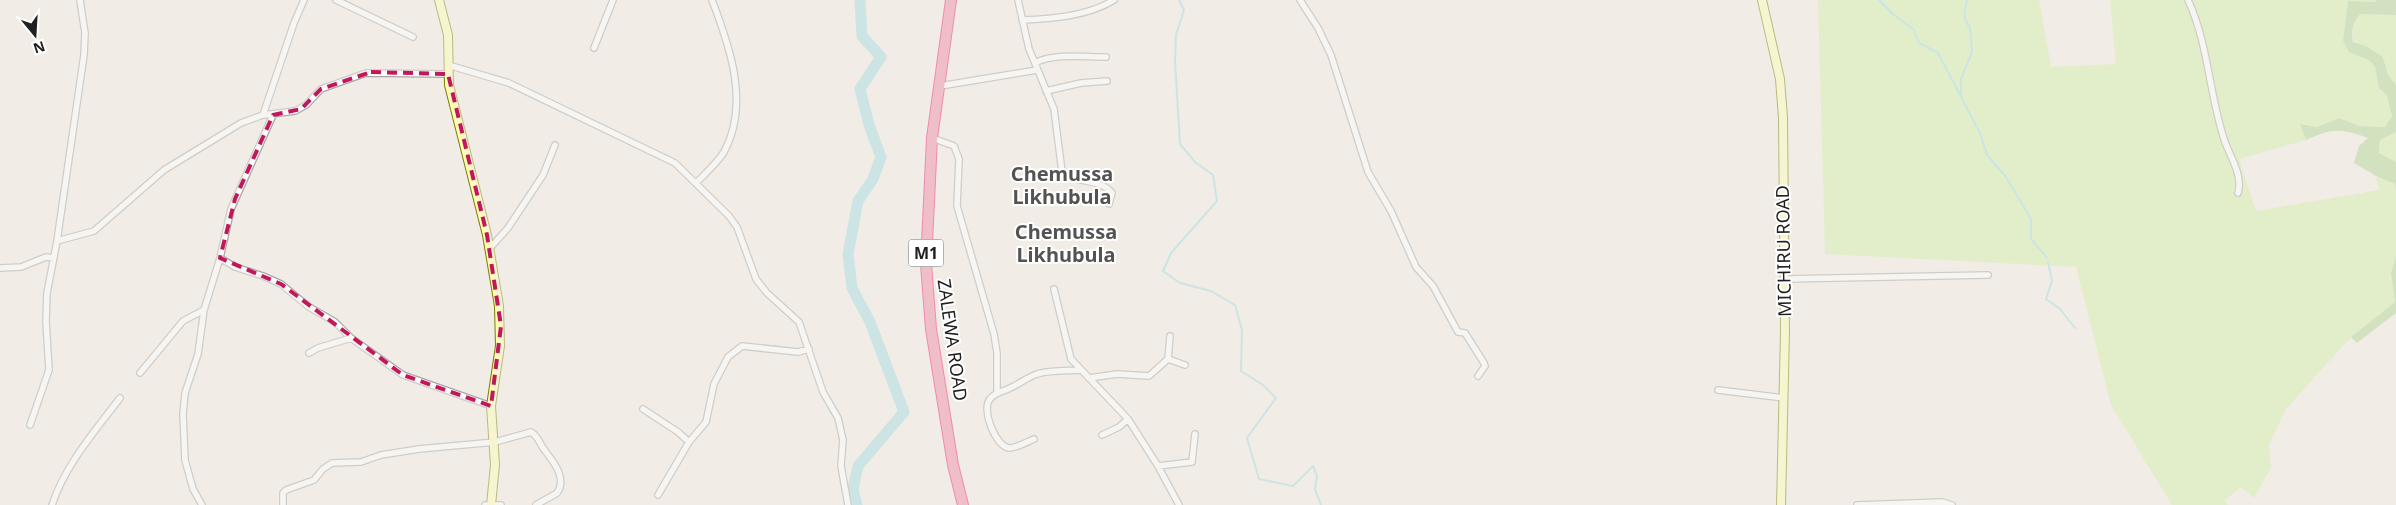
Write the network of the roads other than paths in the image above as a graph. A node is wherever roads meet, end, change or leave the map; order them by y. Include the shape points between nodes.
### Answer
1 (80, 0) edge
2 (304, 0) edge
3 (336, 0) edge
4 (439, 0) edge
5 (612, 0) edge
6 (712, 0) edge
7 (951, 0) edge
8 (1018, 0) edge
9 (1114, 0) edge
10 (1300, 0) edge
11 (1762, 0) edge
12 (2188, 0) edge
13 (1022, 20) junction
14 (413, 37) dead end
15 (594, 48) dead end
16 (1106, 57) dead end
17 (1035, 63) junction
18 (448, 65) junction
19 (1037, 70) junction
20 (448, 74) junction
21 (1108, 82) dead end
22 (940, 86) junction
23 (1046, 91) junction
24 (263, 115) junction
25 (273, 115) junction
26 (932, 138) junction
27 (555, 145) dead end
28 (696, 183) junction
29 (2238, 193) dead end
30 (1109, 204) dead end
31 (57, 242) junction
32 (490, 248) junction
33 (54, 258) junction
34 (220, 258) junction
35 (0, 268) edge
36 (1988, 275) dead end
37 (1784, 279) junction
38 (1054, 289) dead end
39 (204, 310) junction
40 (1170, 336) dead end
41 (351, 338) junction
42 (809, 349) junction
43 (309, 353) dead end
44 (1168, 358) junction
45 (1184, 365) dead end
46 (1080, 370) junction
47 (140, 373) dead end
48 (1478, 376) dead end
49 (1089, 378) junction
50 (1718, 390) dead end
51 (997, 392) junction
52 (120, 398) dead end
53 (1784, 398) junction
54 (491, 406) junction
55 (643, 409) dead end
56 (1128, 418) junction
57 (30, 425) dead end
58 (1195, 434) dead end
59 (1102, 435) dead end
60 (1034, 439) dead end
61 (495, 442) junction
62 (689, 442) junction
63 (1158, 466) junction
64 (658, 495) dead end
65 (52, 505) edge
66 (202, 505) edge
67 (282, 505) edge
68 (489, 505) edge
69 (500, 505) edge
70 (536, 505) edge
71 (848, 505) edge
72 (962, 505) edge
73 (1179, 505) edge
74 (1782, 505) edge
75 (1857, 505) edge
76 (1952, 505) edge

1 - 31 street via 85,33 84,55
2 - 24 street
3 - 14 street
4 - 18 street via 448,35
5 - 15 street
6 - 28 street via 732,61 737,110 724,153
7 - 22 highway, ZALEWA ROAD / M1
8 - 13 street
9 - 13 street via 1083,13
10 - 48 street via 1331,55 1368,172 1391,211 1416,267 1433,286 1458,332 1465,333 1484,363
11 - 37 street, MICHIRU ROAD via 1780,79
12 - 29 street via 2224,136 2241,184
13 - 17 street via 1026,42
16 - 17 street via 1042,59
17 - 19 street
18 - 20 street
18 - 28 street via 509,83 582,117 675,163
19 - 22 street
19 - 23 street
20 - 25 street via 366,73 321,89 301,109
20 - 32 street
21 - 23 street via 1081,83
22 - 26 highway, ZALEWA ROAD / M1
23 - 30 street via 1054,109 1062,172 1105,185 1112,193
24 - 25 street
24 - 31 street via 232,127 179,159 143,186 94,231
25 - 34 street via 235,199
26 - 51 street via 954,146 959,159 957,206 994,334
26 - 72 highway, ZALEWA ROAD / M1 via 926,264 931,329
27 - 32 street via 543,175 508,228
28 - 42 street via 737,227 756,278 767,293 799,322
31 - 33 street
32 - 54 street via 500,326
33 - 35 street via 46,257 21,267
33 - 57 street via 46,305 50,370
34 - 39 street
34 - 41 street via 281,284 309,307 336,322
36 - 37 street
37 - 53 street, MICHIRU ROAD
38 - 46 street via 1068,349
39 - 47 street via 183,321
39 - 66 street via 198,354 185,393 183,414 187,472
40 - 44 street
41 - 43 street
41 - 54 street via 403,375
42 - 62 street via 798,352 742,346 737,349 728,357 714,384 706,422
42 - 71 street via 823,392 842,429 841,466
44 - 45 street
44 - 49 street via 1149,376 1117,374
46 - 49 street
46 - 51 street via 1038,374
49 - 56 street
50 - 53 street
51 - 60 street via 990,399 986,412 993,431 1004,446 1013,447
52 - 65 street via 70,466
53 - 74 street, MICHIRU ROAD
54 - 61 street
55 - 62 street
56 - 59 street
56 - 63 street
58 - 63 street via 1192,462
61 - 67 street via 419,449 361,462 332,463 314,480 286,490
61 - 68 street
61 - 70 street via 528,432 537,436 558,469 560,488 558,493
62 - 64 street
63 - 73 street
68 - 69 street
75 - 76 street via 1942,502

